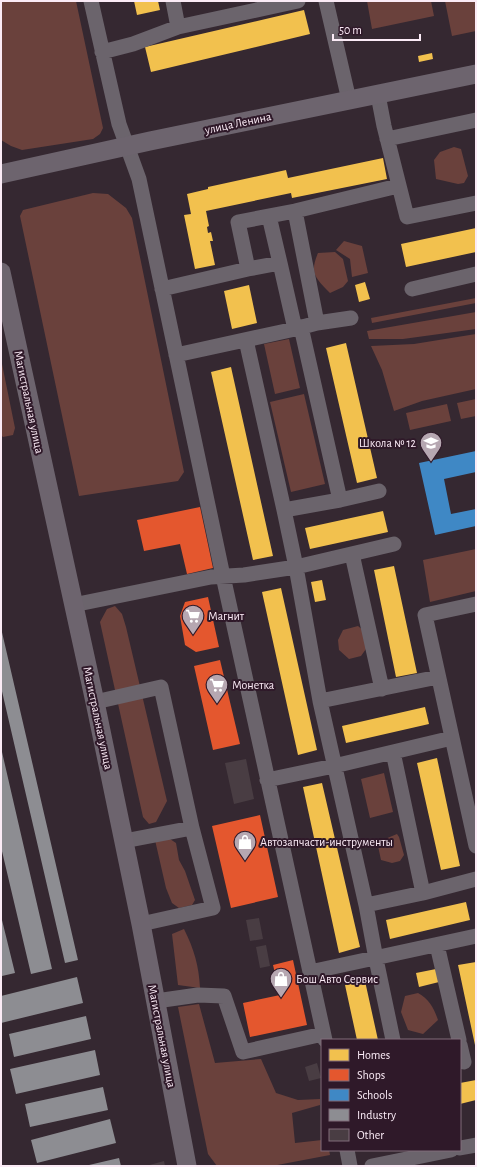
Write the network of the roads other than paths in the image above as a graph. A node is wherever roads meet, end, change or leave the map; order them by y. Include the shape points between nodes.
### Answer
1 (91, 1) edge
2 (173, 1) edge
3 (298, 1) edge
4 (326, 1) edge
5 (178, 28) junction
6 (102, 52) junction
7 (476, 74) edge
8 (378, 95) junction
9 (349, 100) junction
10 (476, 120) edge
11 (387, 139) junction
12 (127, 147) junction
13 (1, 174) edge
14 (398, 186) junction
15 (476, 203) edge
16 (295, 211) junction
17 (269, 216) junction
18 (280, 263) junction
19 (248, 269) junction
20 (1, 272) edge
21 (476, 274) edge
22 (162, 289) junction
23 (412, 289) dead end
24 (4, 297) edge
25 (351, 318) dead end
26 (317, 323) junction
27 (298, 328) junction
28 (246, 340) junction
29 (176, 355) junction
30 (379, 491) dead end
31 (340, 500) junction
32 (284, 510) junction
33 (394, 544) dead end
34 (352, 554) junction
35 (296, 567) junction
36 (223, 576) junction
37 (476, 604) edge
38 (73, 605) junction
39 (438, 677) junction
40 (382, 689) junction
41 (320, 701) junction
42 (95, 702) junction
43 (452, 738) junction
44 (393, 752) junction
45 (334, 766) junction
46 (267, 780) junction
47 (192, 828) junction
48 (124, 841) junction
49 (476, 846) edge
50 (476, 879) edge
51 (423, 893) junction
52 (366, 905) junction
53 (141, 924) junction
54 (476, 936) edge
55 (437, 945) junction
56 (376, 959) junction
57 (310, 972) junction
58 (156, 1001) junction
59 (324, 1037) edge
60 (394, 1039) edge
61 (459, 1039) edge
62 (461, 1047) edge
63 (467, 1061) edge
64 (476, 1145) edge
65 (461, 1148) edge
66 (347, 1151) edge
67 (441, 1151) edge
68 (420, 1153) edge
69 (187, 1166) edge
70 (350, 1166) edge
71 (372, 1166) edge

1 - 6 street
2 - 5 street
3 - 5 street
4 - 9 street
5 - 6 street
6 - 12 street via 117,118
7 - 8 main road, улица Ленина
8 - 9 main road, улица Ленина
8 - 11 street
9 - 12 main road, улица Ленина
10 - 11 street
11 - 14 street
12 - 13 main road, улица Ленина
12 - 22 street via 139,179
14 - 15 street via 407,217
14 - 16 street
16 - 17 street
16 - 26 street
17 - 18 street
17 - 19 street via 238,222
18 - 19 street
18 - 27 street
19 - 22 street
20 - 24 main road, Магистральная улица
21 - 23 street
22 - 29 street
24 - 38 main road, Магистральная улица
25 - 26 street
26 - 27 street
27 - 28 street
27 - 31 street
28 - 29 street
28 - 32 street
29 - 36 street
30 - 31 street
31 - 32 street
32 - 35 street
33 - 34 street
34 - 35 street
34 - 40 street
35 - 36 street
35 - 41 street
36 - 38 street
36 - 46 street
37 - 39 street via 424,615
38 - 42 main road, Магистральная улица
39 - 40 street
39 - 43 street
40 - 41 street
41 - 45 street
42 - 47 street via 161,687
42 - 48 main road, Магистральная улица
43 - 44 street
43 - 49 street
44 - 45 street
44 - 51 street
45 - 46 street
45 - 52 street
46 - 57 street
47 - 48 street
47 - 53 street via 213,908
48 - 53 main road, Магистральная улица
50 - 51 street
51 - 52 street
52 - 56 street
53 - 58 main road, Магистральная улица
54 - 55 street
55 - 56 street
55 - 61 street
56 - 57 street
56 - 60 street
57 - 59 street
58 - 59 street via 198,995 224,996 243,1052
58 - 69 main road, Магистральная улица
62 - 63 street
64 - 65 street
66 - 70 street
67 - 68 street
68 - 71 street

